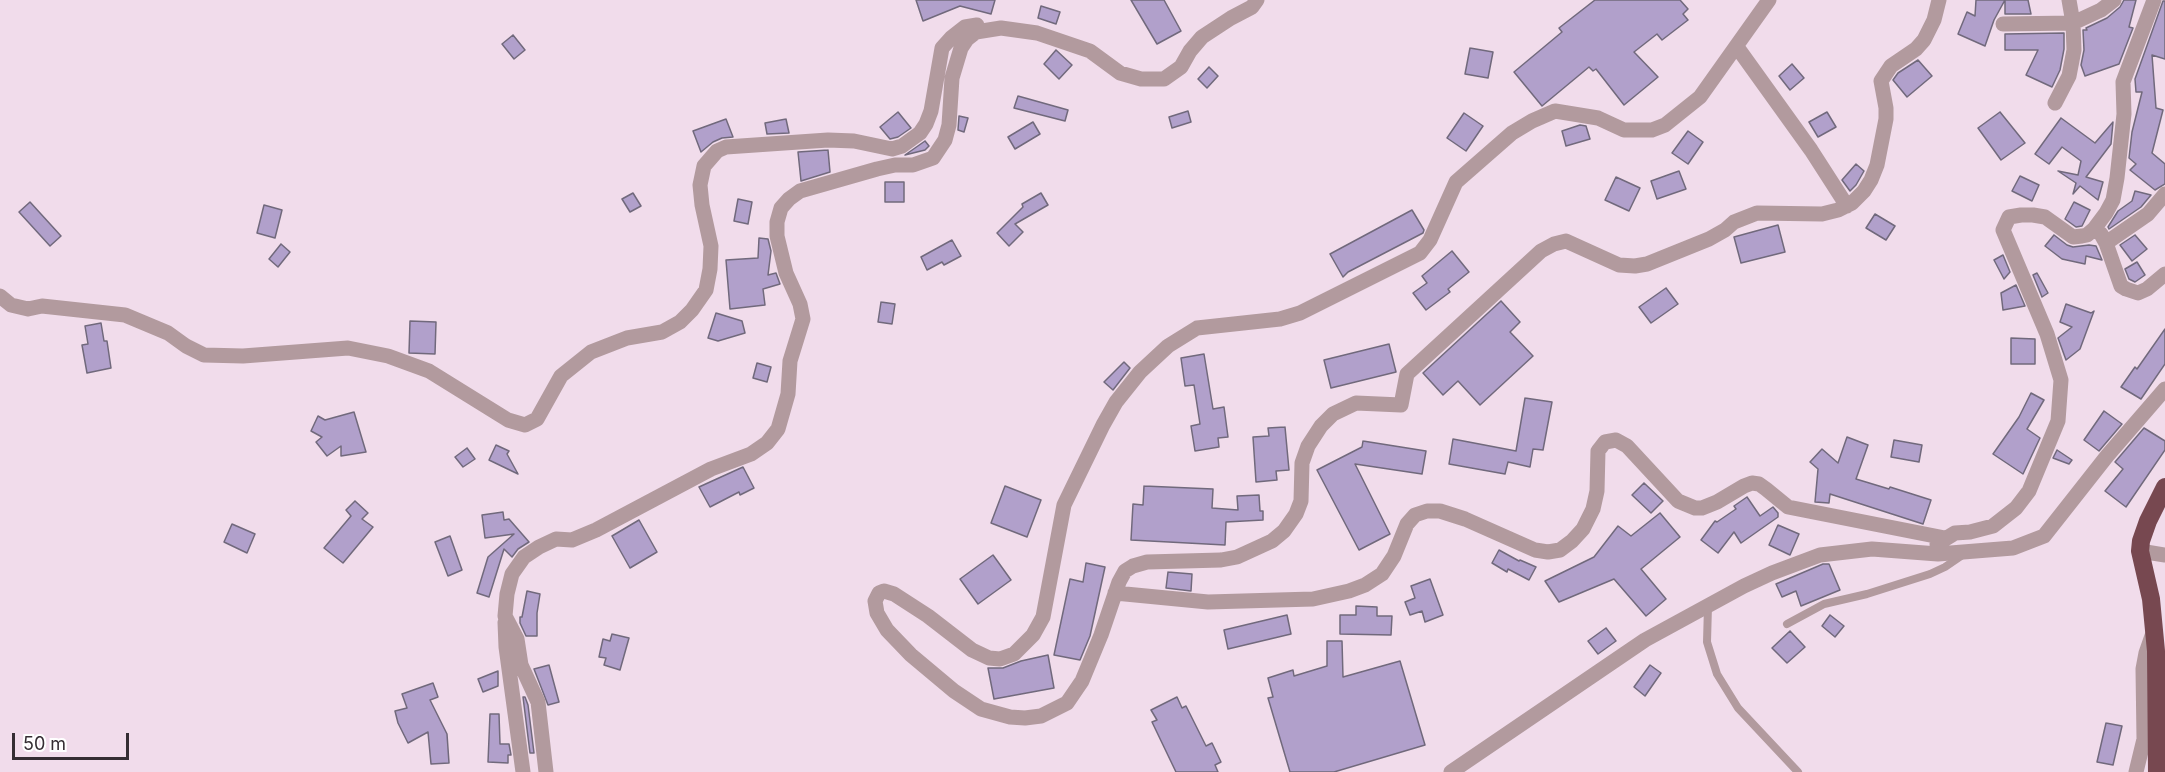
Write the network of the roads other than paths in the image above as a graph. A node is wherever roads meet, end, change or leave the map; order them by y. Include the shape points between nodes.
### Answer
1 (1257, 0) edge
2 (1769, 0) edge
3 (1939, 0) edge
4 (2068, 0) edge
5 (2114, 0) edge
6 (2154, 0) edge
7 (2073, 22) junction
8 (2003, 24) dead end
9 (1001, 28) junction
10 (1737, 47) junction
11 (2055, 103) dead end
12 (2165, 194) edge
13 (1847, 206) junction
14 (2094, 230) junction
15 (2106, 243) junction
16 (2165, 274) edge
17 (0, 296) edge
18 (2165, 389) edge
19 (2165, 487) edge
20 (1945, 538) junction
21 (2140, 551) junction
22 (1968, 552) junction
23 (1924, 553) junction
24 (2165, 555) edge
25 (1116, 593) junction
26 (1708, 606) junction
27 (505, 616) junction
28 (1787, 624) dead end
29 (2154, 630) junction
30 (523, 772) edge
31 (546, 772) edge
32 (1451, 772) edge
33 (1798, 772) edge
34 (2136, 772) edge
35 (2157, 772) edge

1 - 9 street via 1252,7 1202,37 1180,67 1164,79 1141,79 1120,73 1090,51 1037,33
2 - 10 street
3 - 13 street via 1924,40 1884,74 1881,81 1886,119 1877,165 1864,191
4 - 7 street
5 - 7 street
6 - 14 street via 2123,82 2124,114 2113,200
7 - 8 street
7 - 11 street via 2074,50 2069,76
9 - 17 street via 977,24 965,27 942,48 926,124 902,146 828,140 726,147 717,151 704,166 700,185 711,246 710,269 706,290 692,310 662,332 627,338 591,352 561,376 537,419 525,425 508,420 429,371 388,356 348,348 204,355 168,333 125,315 42,306 28,309 11,305
9 - 27 street via 976,32 961,48 952,78 949,125 933,158 800,191 781,208 777,236 803,319 790,361 786,405 778,429 767,443 596,530 539,547 524,557 512,574
10 - 13 street
10 - 25 street via 1700,97 1665,125 1652,130 1624,130 1598,118 1555,111 1512,133 1456,182 1430,240 1420,253 1300,313 1280,319 1197,328 1168,346 1140,372 1103,425 1064,505 1043,616 1033,635 1014,654 989,658 972,650 894,594 884,591 875,601 877,614 887,630 954,691 981,709 1025,718 1054,710 1076,692
12 - 15 street via 2148,214
13 - 25 street via 1822,214 1757,213 1734,222 1709,239 1635,266 1619,265 1566,241 1541,250 1407,374 1401,405 1356,403 1333,414 1321,426 1302,463 1301,501 1284,531 1237,557 1133,566 1125,571
14 - 15 street via 2100,231
14 - 20 street via 2073,237 2044,217 2009,217 2003,230 2048,334 2061,380 2058,421 2029,491 2016,508 1993,526
15 - 16 street via 2126,289 2147,289
18 - 22 street via 2044,536 2013,548
19 - 21 highway via 2148,521
20 - 23 street
20 - 25 street via 1788,507 1759,484 1752,483 1717,502 1695,508 1678,501 1627,446 1616,440 1605,442 1598,451 1593,509 1583,529 1560,550 1535,550 1465,519 1427,511 1415,515 1407,524 1382,574 1349,591 1313,598 1208,602
21 - 24 street
21 - 29 highway
22 - 23 street
22 - 28 lane via 1930,574 1824,604
23 - 26 street via 1872,549 1820,555 1744,586
26 - 32 street via 1645,640
26 - 33 lane via 1707,642 1717,674 1738,708
27 - 30 street
27 - 31 street via 538,702
29 - 34 street via 2143,669 2144,739
29 - 35 highway

